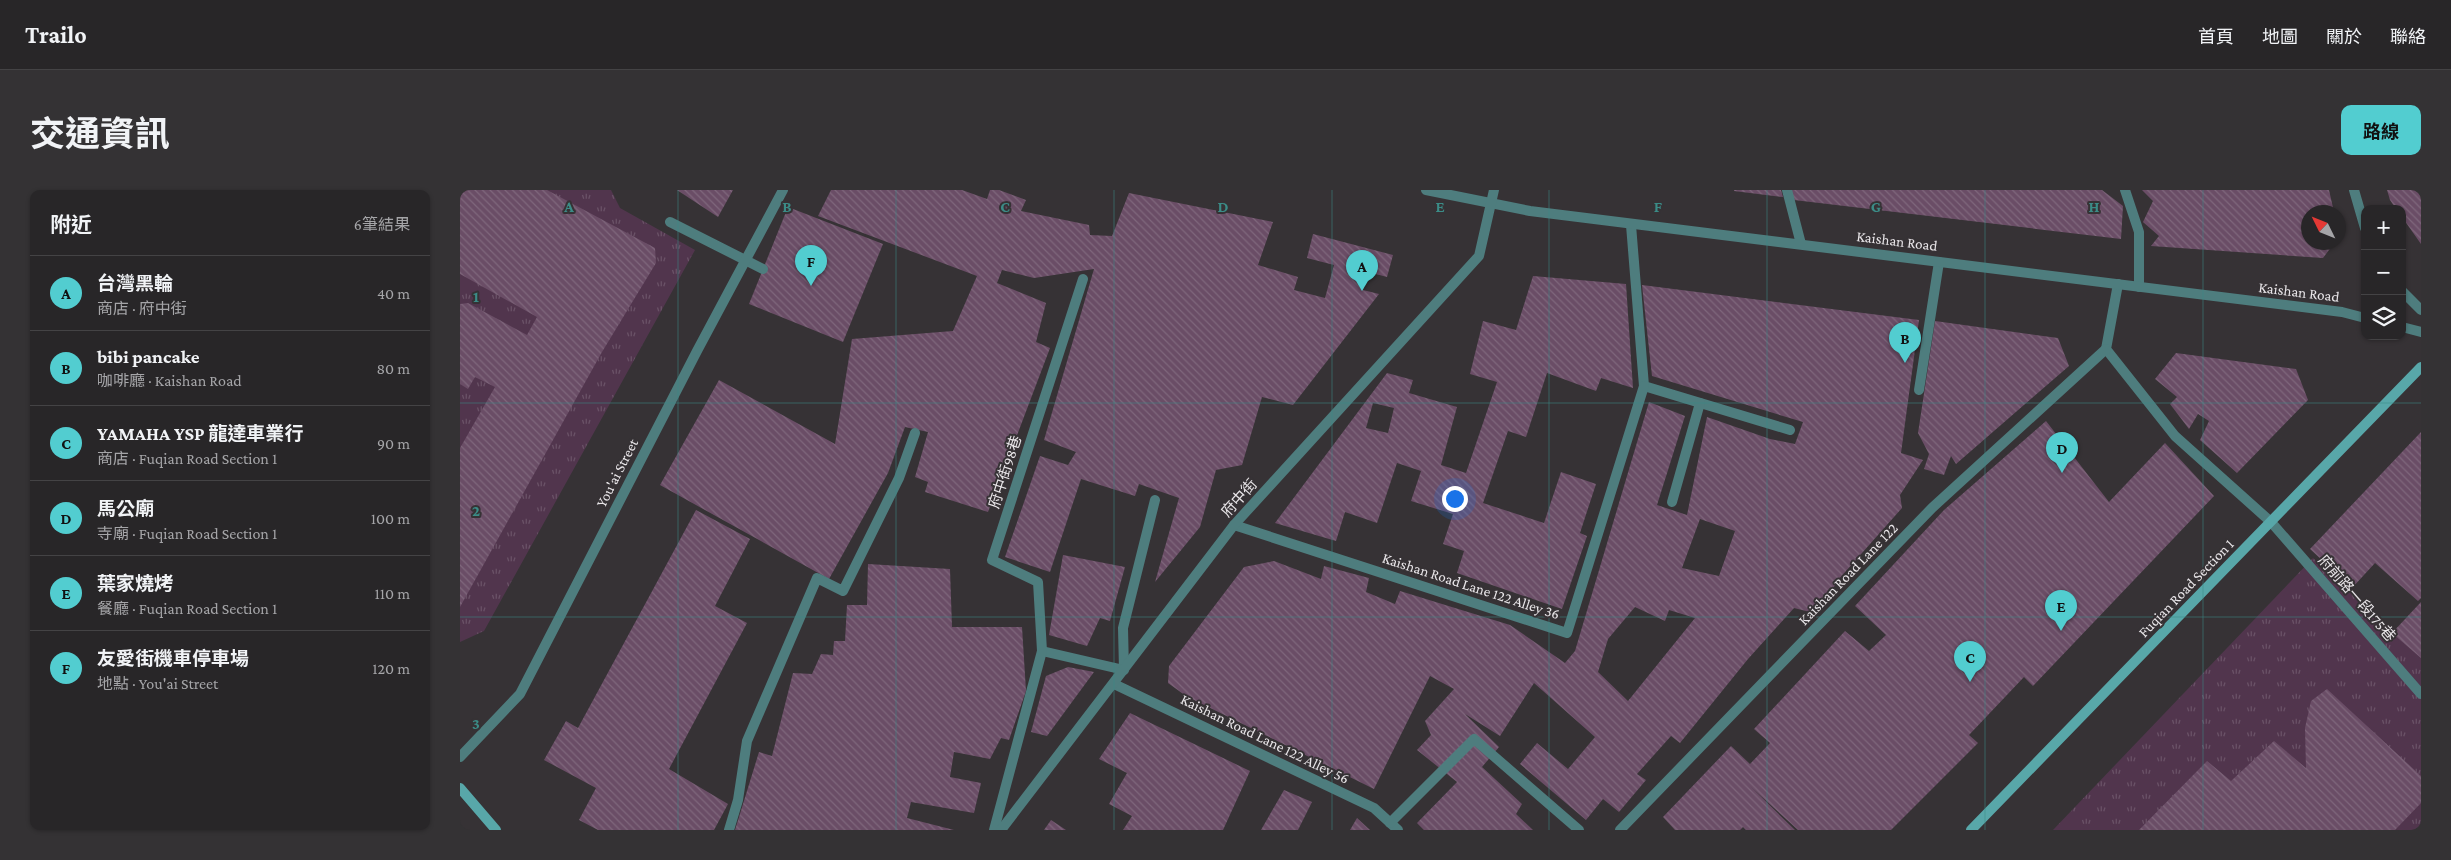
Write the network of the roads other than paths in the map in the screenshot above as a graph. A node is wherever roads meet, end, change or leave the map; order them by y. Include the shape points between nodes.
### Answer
1 (783, 190) edge
2 (1426, 190) edge
3 (1494, 190) edge
4 (1786, 190) edge
5 (2124, 190) edge
6 (2354, 190) edge
7 (1492, 203) junction
8 (2361, 214) edge
9 (670, 222) dead end
10 (1631, 225) junction
11 (1801, 244) junction
12 (747, 259) junction
13 (1938, 262) junction
14 (763, 269) dead end
15 (1083, 278) dead end
16 (2118, 284) junction
17 (2139, 287) junction
18 (2406, 295) edge
19 (2421, 310) edge
20 (2361, 317) edge
21 (2406, 328) edge
22 (2421, 332) edge
23 (2106, 349) junction
24 (2421, 367) edge
25 (1644, 386) junction
26 (1919, 390) dead end
27 (1700, 403) junction
28 (1790, 430) dead end
29 (915, 433) dead end
30 (1155, 500) dead end
31 (1672, 502) dead end
32 (2271, 522) junction
33 (1234, 525) junction
34 (1042, 651) junction
35 (1124, 670) junction
36 (1114, 684) junction
37 (2421, 694) edge
38 (460, 756) edge
39 (460, 788) edge
40 (1394, 827) edge
41 (496, 830) edge
42 (728, 830) edge
43 (994, 830) edge
44 (1001, 830) edge
45 (1578, 830) edge
46 (1620, 830) edge
47 (1971, 830) edge

1 - 12 street, You'ai Street
2 - 7 street, Kaishan Road
3 - 7 street, 府中街
4 - 11 street
5 - 17 street via 2139,232
6 - 8 street
7 - 10 street, Kaishan Road via 1530,212
7 - 33 street, 府中街 via 1479,256
9 - 12 street
10 - 11 street, Kaishan Road
10 - 25 street, Kaishan Road Lane 122 Alley 36
11 - 13 street, Kaishan Road
12 - 14 street
12 - 38 street, You'ai Street via 520,694
13 - 16 street, Kaishan Road
13 - 26 street
15 - 34 street, 府中街98巷 via 992,560 1038,582
16 - 17 street, Kaishan Road
16 - 23 street
17 - 20 street, Kaishan Road
18 - 19 street
21 - 22 street
23 - 32 street via 2176,436
23 - 46 street, Kaishan Road Lane 122 via 1932,508
24 - 32 main road, Fuqian Road Section 1
25 - 27 street
25 - 33 street, Kaishan Road Lane 122 Alley 36 via 1567,633
27 - 28 street
27 - 31 street
29 - 42 street via 899,478 843,591 817,578 747,742 738,800
30 - 35 street via 1123,628
32 - 37 street, 府前路一段175巷
32 - 47 main road, Fuqian Road Section 1
33 - 35 street, 府中街
34 - 35 street
34 - 43 street, 府中街98巷
35 - 36 street, 府中街
36 - 40 street, Kaishan Road Lane 122 Alley 56 via 1374,808
36 - 44 street, 府中街
39 - 41 main road
40 - 45 street via 1474,739

